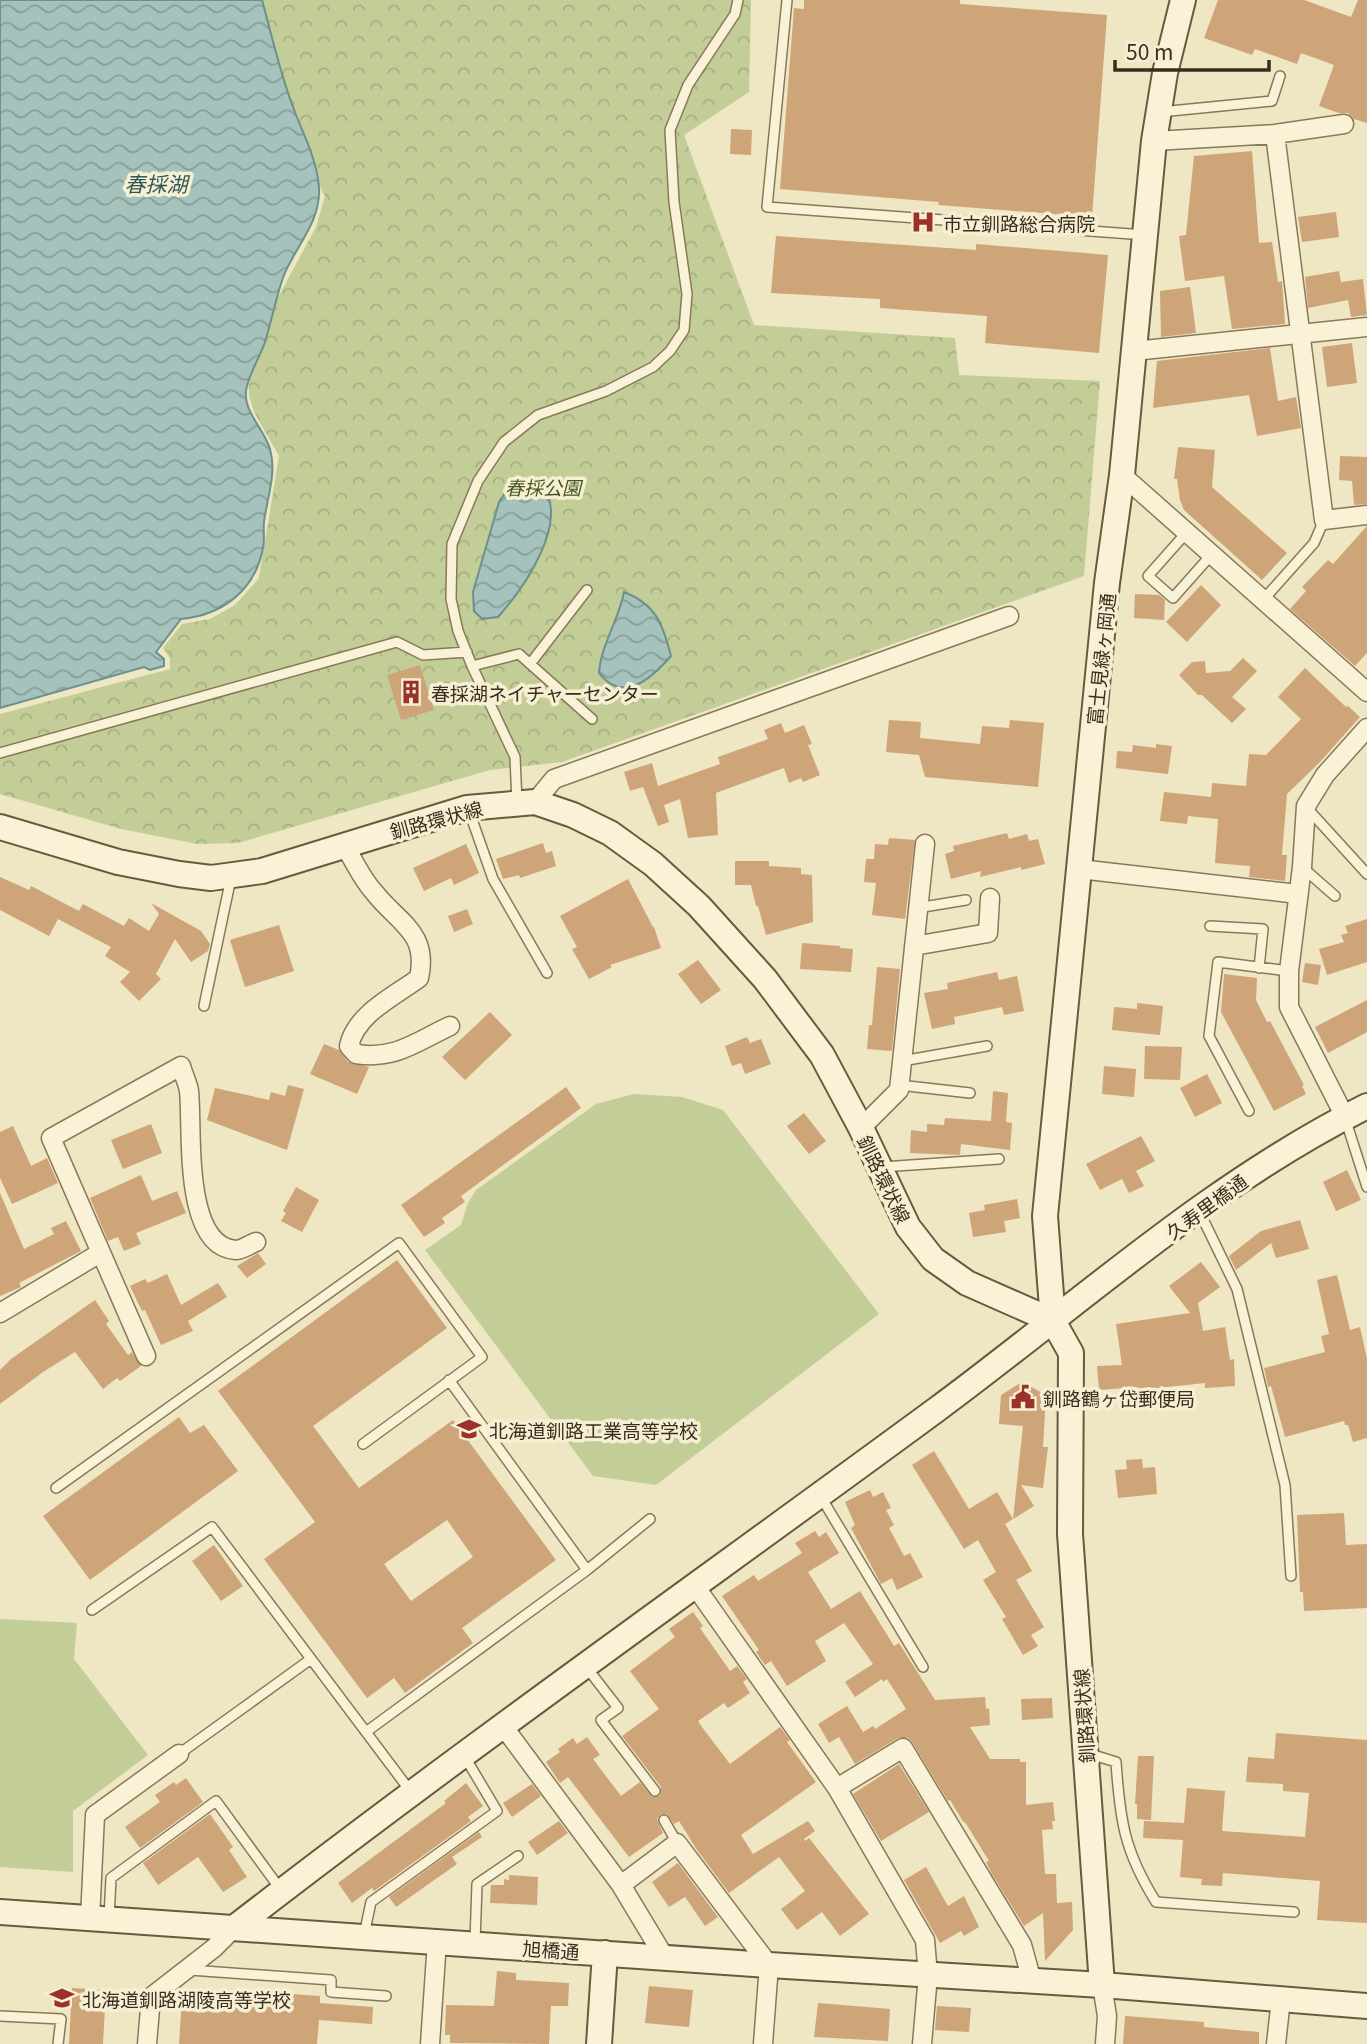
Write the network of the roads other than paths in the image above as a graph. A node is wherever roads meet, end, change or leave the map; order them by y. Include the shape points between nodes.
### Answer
1 (738, 0) edge
2 (787, 0) edge
3 (1183, 0) edge
4 (1280, 76) dead end
5 (1158, 112) junction
6 (1344, 124) dead end
7 (1275, 134) junction
8 (1154, 141) junction
9 (1145, 235) junction
10 (1367, 327) edge
11 (1299, 335) junction
12 (1134, 351) junction
13 (1122, 475) junction
14 (1367, 515) edge
15 (1324, 520) junction
16 (1187, 532) junction
17 (1212, 554) junction
18 (587, 590) dead end
19 (1263, 600) junction
20 (1009, 615) dead end
21 (467, 652) junction
22 (530, 664) junction
23 (472, 666) junction
24 (1367, 692) edge
25 (592, 719) dead end
26 (1367, 727) edge
27 (0, 752) edge
28 (526, 802) junction
29 (1306, 806) junction
30 (467, 808) junction
31 (0, 827) edge
32 (925, 845) dead end
33 (345, 846) junction
34 (1301, 867) junction
35 (1079, 869) junction
36 (1367, 874) edge
37 (232, 876) junction
38 (1298, 894) junction
39 (1335, 896) dead end
40 (990, 898) dead end
41 (966, 900) dead end
42 (917, 908) junction
43 (1210, 926) dead end
44 (914, 946) junction
45 (1259, 968) junction
46 (1289, 971) junction
47 (547, 973) dead end
48 (204, 1006) dead end
49 (450, 1026) dead end
50 (987, 1045) dead end
51 (902, 1060) junction
52 (899, 1085) junction
53 (970, 1093) dead end
54 (1367, 1106) edge
55 (1249, 1111) dead end
56 (1345, 1117) junction
57 (861, 1128) junction
58 (999, 1159) dead end
59 (880, 1168) junction
60 (1367, 1186) edge
61 (1199, 1210) junction
62 (256, 1242) dead end
63 (100, 1253) junction
64 (0, 1313) edge
65 (1053, 1321) junction
66 (146, 1356) dead end
67 (449, 1380) junction
68 (362, 1444) dead end
69 (56, 1488) dead end
70 (820, 1496) junction
71 (650, 1519) dead end
72 (587, 1570) junction
73 (1291, 1576) dead end
74 (695, 1587) junction
75 (92, 1610) dead end
76 (311, 1659) junction
77 (586, 1666) junction
78 (923, 1667) dead end
79 (503, 1726) junction
80 (366, 1732) junction
81 (1086, 1753) junction
82 (179, 1754) joint
83 (464, 1755) junction
84 (837, 1788) junction
85 (655, 1791) dead end
86 (412, 1794) junction
87 (664, 1820) dead end
88 (677, 1843) junction
89 (517, 1856) dead end
90 (621, 1885) junction
91 (282, 1891) junction
92 (0, 1912) edge
93 (1294, 1912) dead end
94 (99, 1919) junction
95 (234, 1928) junction
96 (364, 1937) junction
97 (438, 1941) junction
98 (474, 1944) junction
99 (605, 1953) junction
100 (664, 1958) junction
101 (769, 1965) junction
102 (186, 1970) junction
103 (928, 1975) junction
104 (1032, 1981) junction
105 (1102, 1985) junction
106 (386, 1996) dead end
107 (1281, 1999) junction
108 (1367, 2006) edge
109 (0, 2016) edge
110 (58, 2044) edge
111 (147, 2044) edge
112 (430, 2044) edge
113 (599, 2044) edge
114 (763, 2044) edge
115 (922, 2044) edge
116 (1105, 2044) edge
117 (1276, 2044) edge

1 - 21 lane via 735,14 688,85 670,130 687,294 684,330 653,367 606,391 538,415 504,442 478,481 452,544 451,598
2 - 9 lane via 767,206
3 - 5 street, 富士見緑ヶ岡通
4 - 5 lane via 1272,102
5 - 8 street, 富士見緑ヶ岡通
6 - 7 street
7 - 8 street
7 - 11 street
8 - 9 street, 富士見緑ヶ岡通
9 - 12 street, 富士見緑ヶ岡通
10 - 11 street
11 - 12 street
11 - 15 street
12 - 13 street, 富士見緑ヶ岡通
13 - 16 street
13 - 35 street, 富士見緑ヶ岡通
14 - 15 street
15 - 19 lane via 1314,543
16 - 17 street
16 - 17 lane via 1148,576 1173,598
17 - 19 street
18 - 22 lane
19 - 24 street
20 - 28 street via 554,779
21 - 23 lane
21 - 27 lane via 423,655 397,642
22 - 23 lane via 519,654
22 - 25 lane
23 - 28 lane via 515,757
26 - 29 street via 1325,775
28 - 30 street, 釧路環状線
28 - 57 street, 釧路環状線 via 573,815 610,834 653,864 699,906 765,979 822,1055
29 - 34 street
29 - 36 lane
30 - 33 street, 釧路環状線
30 - 47 lane via 493,879
31 - 37 street, 釧路環状線 via 130,864 179,874
32 - 42 street
33 - 37 street, 釧路環状線
33 - 49 street via 374,893 408,926 422,963 419,978 359,1022 349,1046 356,1054 390,1055
34 - 38 street
34 - 39 lane
35 - 38 street
35 - 65 street, 富士見緑ヶ岡通 via 1045,1216
37 - 48 lane
38 - 46 street
40 - 44 street via 988,933
41 - 42 lane
42 - 44 street
43 - 45 lane via 1263,929
44 - 51 street
45 - 46 lane
45 - 55 lane via 1218,962 1209,1036
46 - 56 street via 1289,1007
50 - 51 lane
51 - 52 street
52 - 53 lane
52 - 57 street
54 - 56 street, 久寿里橋通
56 - 60 lane
56 - 61 street, 久寿里橋通 via 1295,1143
57 - 59 street, 釧路環状線
58 - 59 lane
59 - 65 street, 釧路環状線 via 908,1227 933,1259 967,1283
61 - 65 street, 久寿里橋通
61 - 73 lane via 1237,1289 1284,1485
62 - 63 street via 239,1250 225,1247 207,1233 198,1213 188,1088 181,1066 51,1138
63 - 64 street
63 - 66 street
65 - 70 street, 久寿里橋通
65 - 81 street, 釧路環状線 via 1072,1353 1070,1534
67 - 68 lane
67 - 69 lane via 482,1357 399,1243
67 - 72 lane
70 - 74 street, 久寿里橋通
70 - 78 lane
71 - 72 lane
72 - 80 lane
74 - 77 street, 久寿里橋通
74 - 84 street
75 - 76 lane via 212,1527
76 - 80 lane
76 - 82 lane
77 - 79 street, 久寿里橋通
77 - 85 lane via 618,1708 601,1720
79 - 83 street, 久寿里橋通
79 - 90 street
80 - 86 lane
81 - 93 lane via 1116,1762 1124,1835 1156,1902
81 - 105 street, 釧路環状線
82 - 94 street via 96,1815
83 - 86 street, 久寿里橋通
83 - 96 lane via 497,1811 371,1902
84 - 103 street via 925,1940
84 - 104 street via 903,1748 1022,1945
86 - 91 street, 久寿里橋通
87 - 88 lane
88 - 90 street
88 - 101 street
89 - 98 lane via 477,1884
90 - 100 street
91 - 94 lane via 216,1801 111,1878
91 - 95 street, 久寿里橋通
92 - 94 street, 旭橋通
94 - 95 street, 旭橋通
95 - 96 street, 旭橋通
95 - 102 street
96 - 97 street, 旭橋通
97 - 98 street, 旭橋通
97 - 112 street
98 - 99 street, 旭橋通
99 - 100 street, 旭橋通
99 - 113 street
100 - 101 street, 旭橋通
101 - 103 street, 旭橋通
101 - 114 street
102 - 106 lane via 331,1980 331,1992
102 - 111 street via 151,1997
103 - 104 street, 旭橋通
103 - 115 street
104 - 105 street, 旭橋通
105 - 107 street
105 - 116 street
107 - 108 street
107 - 117 street
109 - 110 lane via 61,2019

